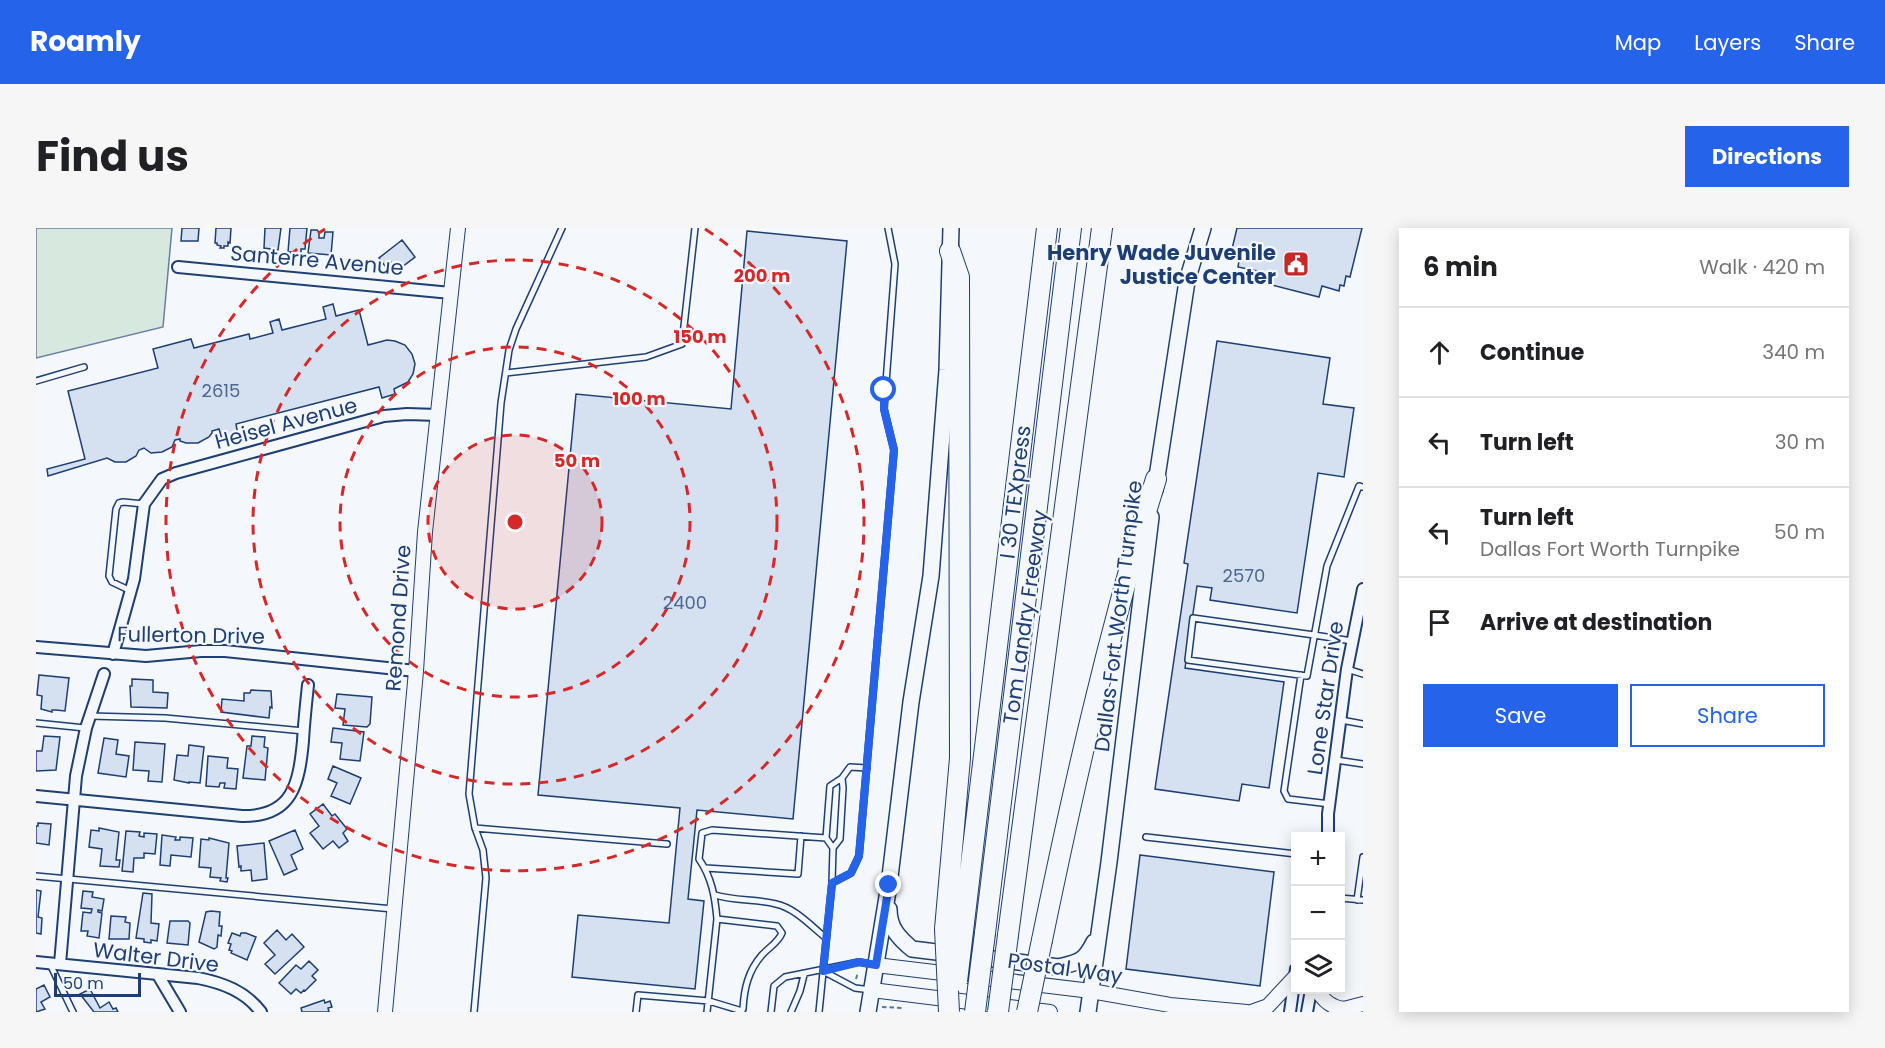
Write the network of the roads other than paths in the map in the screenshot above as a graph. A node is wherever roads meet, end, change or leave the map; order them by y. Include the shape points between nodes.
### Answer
1 (458, 228) edge
2 (562, 228) edge
3 (695, 228) edge
4 (888, 228) edge
5 (951, 228) edge
6 (1047, 228) edge
7 (1071, 228) edge
8 (1102, 228) edge
9 (1203, 228) edge
10 (950, 251) junction
11 (178, 267) dead end
12 (451, 293) junction
13 (84, 367) dead end
14 (506, 372) junction
15 (36, 381) edge
16 (438, 415) junction
17 (1363, 478) edge
18 (1156, 479) junction
19 (1361, 487) edge
20 (144, 504) junction
21 (1363, 588) edge
22 (132, 592) junction
23 (1314, 635) junction
24 (1352, 640) junction
25 (36, 647) edge
26 (113, 654) junction
27 (1347, 669) junction
28 (416, 671) junction
29 (104, 674) dead end
30 (1363, 674) edge
31 (1300, 675) junction
32 (308, 686) dead end
33 (90, 716) junction
34 (1341, 720) junction
35 (36, 723) edge
36 (1363, 724) edge
37 (86, 728) junction
38 (304, 731) junction
39 (1335, 760) junction
40 (1363, 764) edge
41 (867, 768) junction
42 (842, 778) junction
43 (36, 796) edge
44 (74, 800) junction
45 (1329, 809) junction
46 (475, 828) junction
47 (1322, 832) edge
48 (1328, 832) edge
49 (801, 837) junction
50 (1146, 837) dead end
51 (826, 838) junction
52 (667, 844) dead end
53 (834, 848) junction
54 (1291, 853) edge
55 (1363, 857) edge
56 (706, 868) junction
57 (36, 876) edge
58 (66, 878) junction
59 (832, 883) junction
60 (889, 885) junction
61 (715, 895) junction
62 (1345, 898) edge
63 (1360, 900) edge
64 (394, 909) junction
65 (717, 919) junction
66 (954, 930) junction
67 (1099, 932) junction
68 (826, 938) junction
69 (36, 962) edge
70 (55, 964) junction
71 (876, 965) junction
72 (823, 971) junction
73 (158, 975) junction
74 (804, 975) junction
75 (1291, 978) edge
76 (872, 990) junction
77 (1091, 991) junction
78 (1292, 994) edge
79 (1310, 994) edge
80 (1320, 994) edge
81 (708, 1001) junction
82 (1363, 1004) edge
83 (1344, 1009) junction
84 (742, 1011) edge
85 (73, 1012) edge
86 (180, 1012) edge
87 (261, 1012) edge
88 (385, 1012) edge
89 (474, 1012) edge
90 (636, 1012) edge
91 (708, 1012) edge
92 (771, 1012) edge
93 (791, 1012) edge
94 (819, 1012) edge
95 (868, 1012) edge
96 (949, 1012) edge
97 (954, 1012) edge
98 (975, 1012) edge
99 (998, 1012) edge
100 (1027, 1012) edge
101 (1050, 1012) edge
102 (1088, 1012) edge
103 (1249, 1012) edge
104 (1290, 1012) edge
105 (1307, 1012) edge
106 (1329, 1012) edge

1 - 12 street, Remond Drive
2 - 14 lane via 516,328
3 - 14 lane via 682,344 646,357
4 - 41 lane via 895,264 884,409 894,450
5 - 10 main road
6 - 66 highway, Tom Landry Freeway
7 - 98 highway, I 30 TEXpress, bridge
8 - 99 highway, Tom Landry Freeway, bridge
9 - 18 main road, Dallas Fort Worth Turnpike via 1187,281
10 - 60 main road via 947,370 931,576
10 - 66 highway via 959,278 960,720
11 - 12 street, Santerre Avenue
12 - 16 street, Remond Drive
13 - 15 lane
14 - 46 lane via 469,794
16 - 20 street, Heisel Avenue via 384,416 176,473 162,479
16 - 28 street, Remond Drive
17 - 19 lane
18 - 67 main road, Dallas Fort Worth Turnpike
18 - 100 highway, bridge via 1076,778
19 - 23 lane via 1327,566
20 - 22 street
20 - 22 lane via 123,502 116,509 109,576 112,582
21 - 24 street, Lone Star Drive
22 - 26 street
23 - 24 lane
23 - 31 lane via 1307,676
23 - 31 lane via 1193,618 1188,660
24 - 27 street, Lone Star Drive
25 - 26 street, Fullerton Drive
26 - 28 street, Fullerton Drive via 225,651
27 - 30 lane
27 - 34 street, Lone Star Drive
28 - 64 street, Remond Drive
29 - 33 street
31 - 45 lane via 1284,791 1288,799
32 - 38 street
33 - 37 street
33 - 38 lane via 165,718
34 - 36 lane
34 - 39 street, Lone Star Drive
35 - 37 lane
37 - 44 street
38 - 44 street via 298,781 285,802 265,814 242,816
39 - 40 lane
39 - 45 street, Lone Star Drive
41 - 42 lane via 850,767
41 - 59 lane via 859,856 851,873
42 - 51 lane via 830,786
42 - 53 lane via 840,839
43 - 44 street
44 - 58 street
45 - 47 street, Lone Star Drive
45 - 48 street, Lone Star Drive
46 - 52 lane
46 - 89 lane via 483,850 486,878
49 - 51 lane
49 - 56 lane via 798,874
49 - 56 lane via 712,830 702,833 699,859
50 - 54 lane
51 - 53 lane
53 - 59 lane
55 - 63 lane
56 - 61 lane
57 - 58 lane
58 - 64 lane
58 - 70 street
59 - 68 lane
60 - 67 main road via 889,918 897,936 912,949 1059,967 1087,956
60 - 71 main road
61 - 65 lane
61 - 68 lane via 788,908
62 - 63 lane
64 - 88 street, Remond Drive
65 - 81 lane
65 - 84 lane via 777,926 783,933 749,975
66 - 96 highway, bridge
66 - 97 highway, Tom Landry Freeway, bridge
67 - 77 main road, Dallas Fort Worth Turnpike
68 - 72 lane
69 - 70 street, Walter Drive
70 - 73 street, Walter Drive
70 - 85 lane
71 - 72 lane via 859,962
71 - 76 main road
71 - 77 street, Postal Way
72 - 74 lane
72 - 76 lane via 855,988
72 - 94 lane
73 - 86 street
73 - 87 street, Walter Drive via 220,983 237,991
74 - 92 lane via 785,977 774,986
74 - 93 lane
75 - 103 street via 1268,1005
76 - 95 main road
76 - 101 street
77 - 102 main road, Dallas Fort Worth Turnpike
77 - 103 street, Postal Way via 1170,1005
78 - 104 street
79 - 105 street
80 - 83 street via 1334,1007
81 - 84 lane
81 - 90 lane via 638,995
81 - 91 lane
82 - 83 street
83 - 106 street

